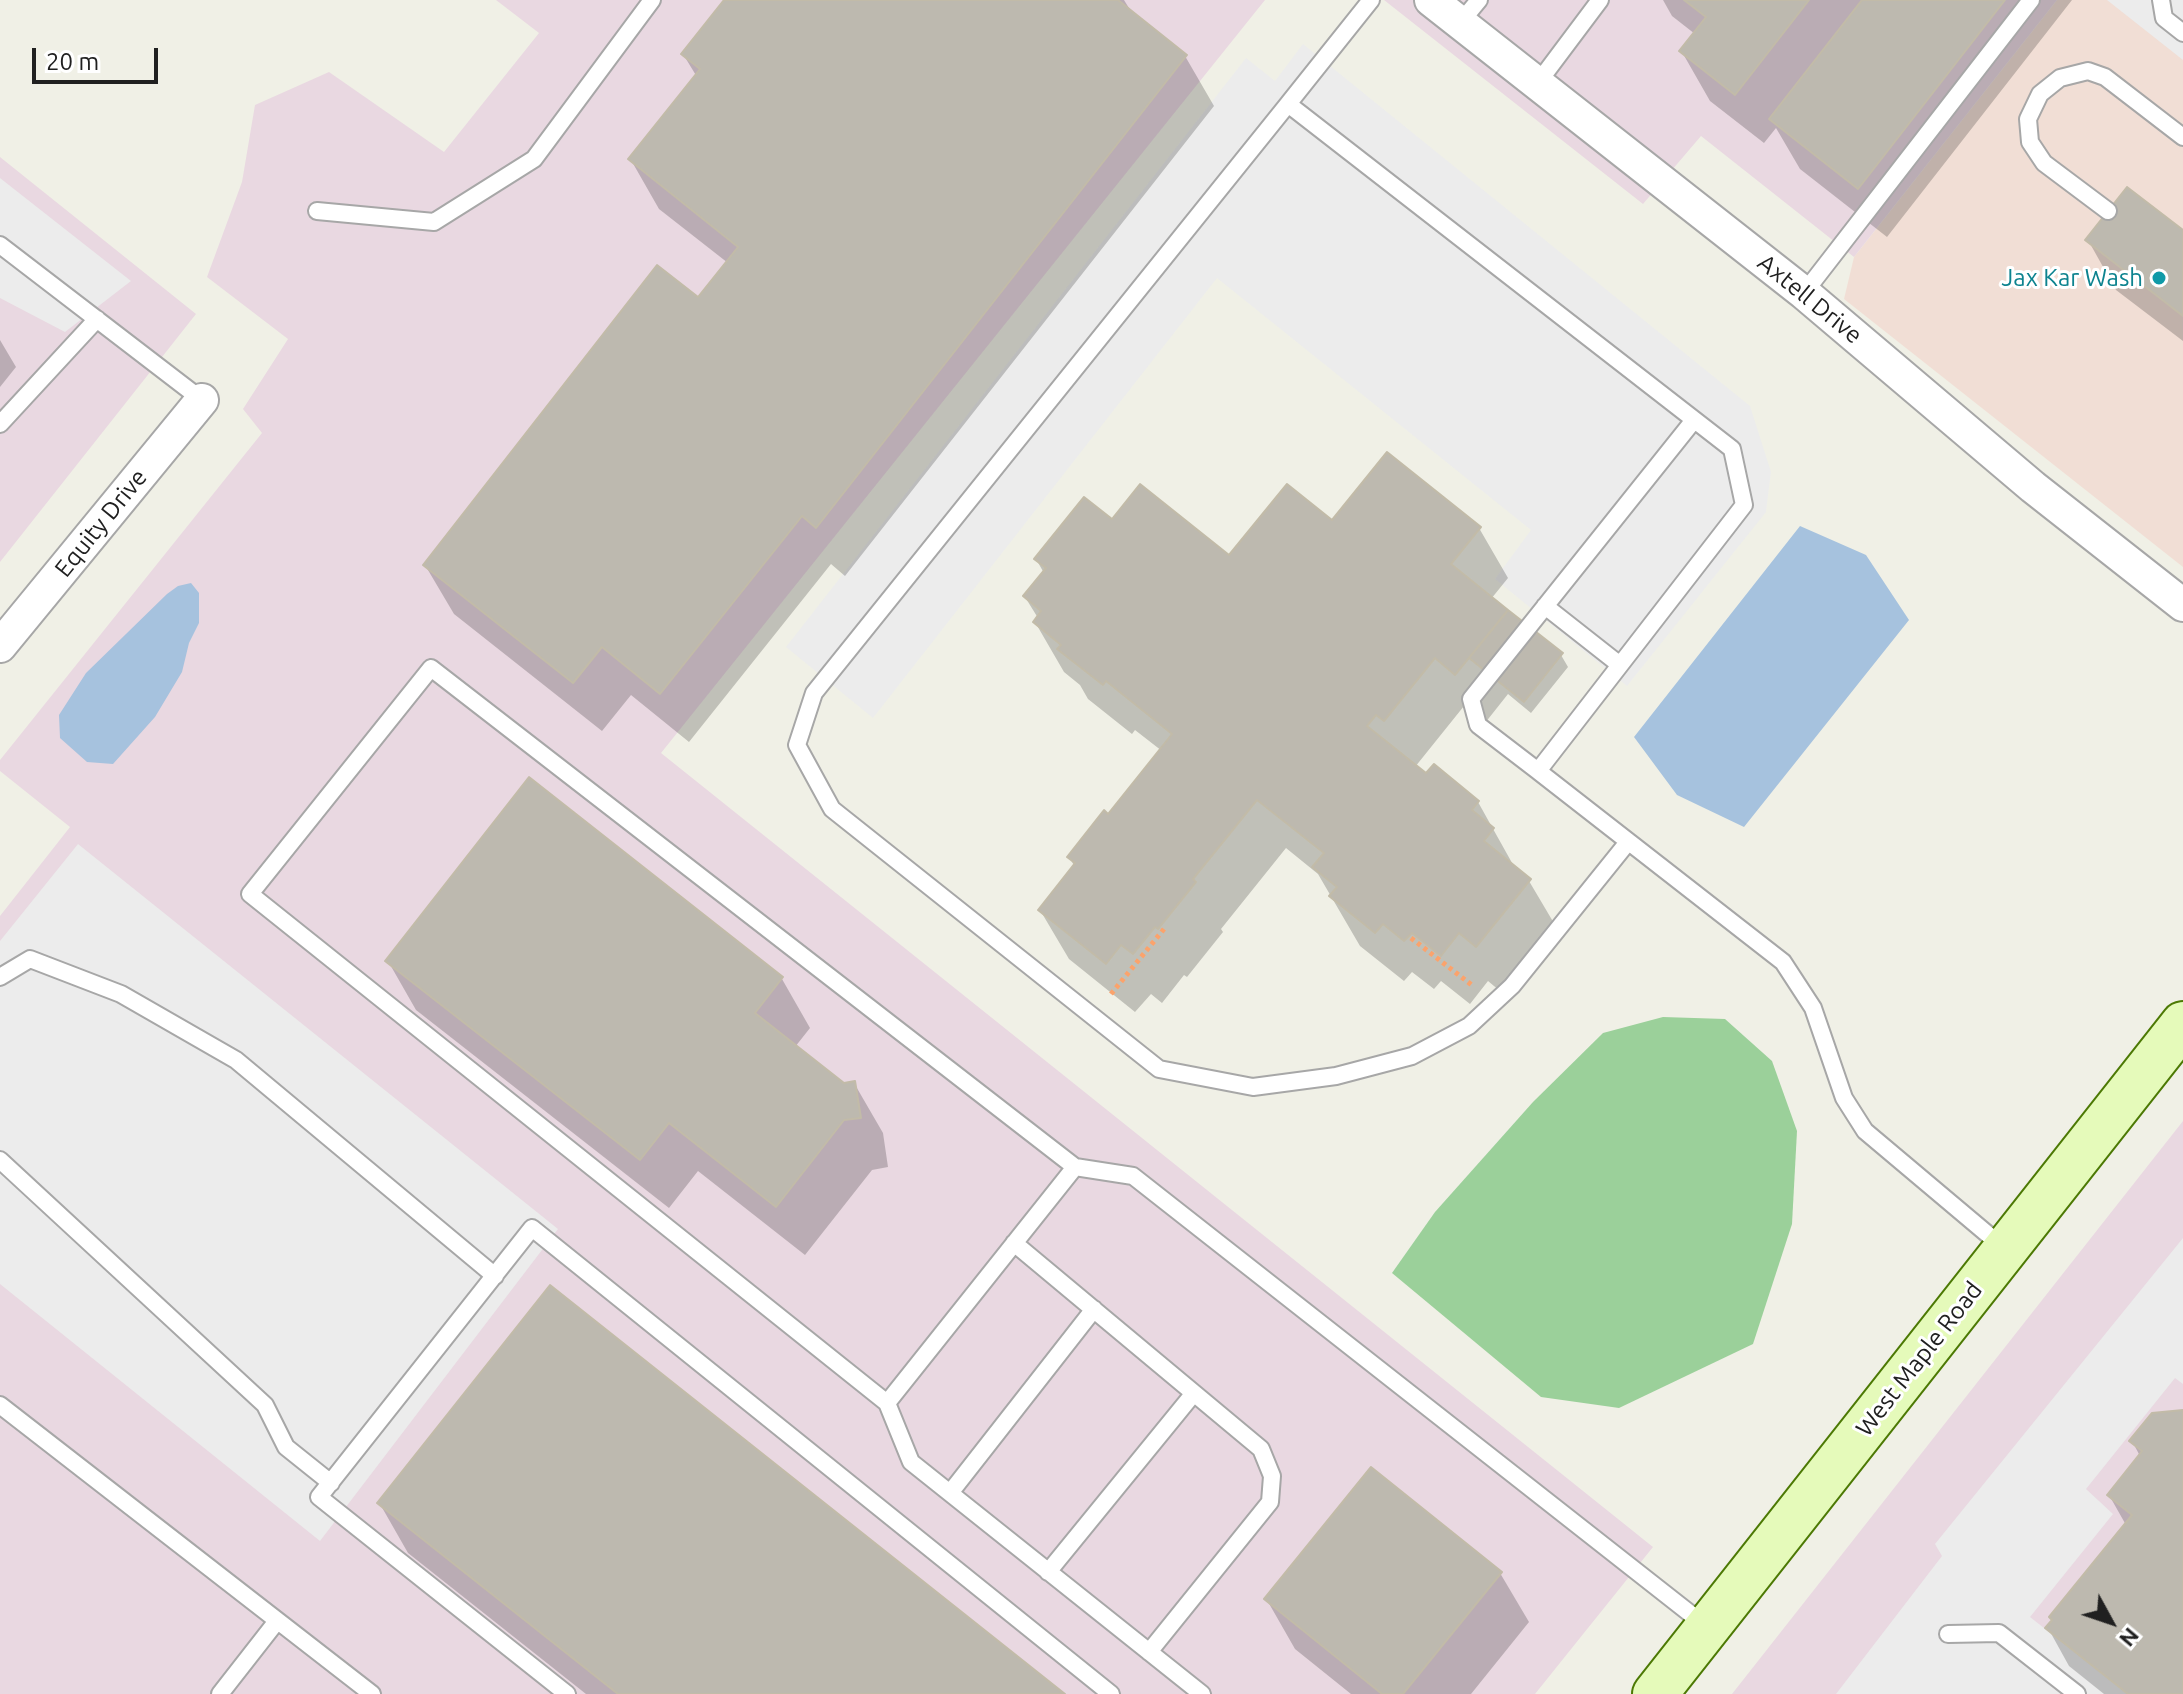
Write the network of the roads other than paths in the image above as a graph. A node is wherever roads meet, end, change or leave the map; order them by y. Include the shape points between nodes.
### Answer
1 (652, 0) edge
2 (1371, 0) edge
3 (1431, 0) edge
4 (1600, 0) edge
5 (2031, 0) edge
6 (2161, 0) edge
7 (1470, 12) edge
8 (2183, 33) edge
9 (1537, 84) junction
10 (1288, 104) junction
11 (2183, 137) edge
12 (317, 211) dead end
13 (2108, 211) dead end
14 (0, 245) edge
15 (1804, 293) junction
16 (97, 319) junction
17 (202, 400) joint
18 (1694, 420) junction
19 (0, 424) edge
20 (2183, 605) edge
21 (1545, 606) junction
22 (0, 646) edge
23 (1620, 665) junction
24 (1538, 771) junction
25 (1628, 842) junction
26 (0, 977) edge
27 (2183, 1024) edge
28 (0, 1160) edge
29 (1075, 1167) junction
30 (1014, 1243) junction
31 (2005, 1249) junction
32 (495, 1276) junction
33 (1094, 1309) junction
34 (1194, 1393) junction
35 (887, 1403) junction
36 (0, 1405) edge
37 (331, 1483) junction
38 (950, 1493) junction
39 (1048, 1572) junction
40 (277, 1621) junction
41 (1707, 1627) junction
42 (1948, 1634) dead end
43 (1149, 1652) junction
44 (220, 1694) edge
45 (372, 1694) edge
46 (567, 1694) edge
47 (1111, 1694) edge
48 (1202, 1694) edge
49 (1655, 1694) edge
50 (2077, 1694) edge

1 - 12 lane via 534,159 434,222
2 - 10 lane
3 - 7 street, Axtell Drive
4 - 9 lane
5 - 15 lane
6 - 8 lane via 2164,18
7 - 9 street, Axtell Drive
9 - 15 street, Axtell Drive
10 - 18 lane
10 - 25 lane via 814,693 797,745 832,809 1159,1069 1253,1087 1336,1076 1412,1056 1469,1026 1512,986
11 - 13 lane via 2105,77 2088,71 2060,78 2040,94 2028,119 2030,142 2044,163
14 - 16 lane
15 - 20 street, Axtell Drive via 2033,487
16 - 17 lane
16 - 19 lane
17 - 22 street, Equity Drive
18 - 21 lane
18 - 23 lane via 1732,449 1744,505
21 - 23 lane
21 - 24 lane via 1471,699 1478,725
23 - 24 lane
24 - 25 lane
25 - 31 lane via 1783,962 1813,1008 1844,1098 1865,1131
26 - 32 lane via 30,959 121,994 236,1060
27 - 31 main road, West Maple Road
28 - 37 lane via 265,1405 286,1447
29 - 30 lane
29 - 35 lane via 431,668 250,894
29 - 41 lane via 1133,1176
30 - 33 lane
30 - 35 lane
31 - 41 main road, West Maple Road
32 - 37 lane
32 - 47 lane via 532,1228
33 - 34 lane
33 - 38 lane
34 - 39 lane
34 - 43 lane via 1261,1449 1272,1476 1270,1502
35 - 38 lane via 911,1462
36 - 40 lane
37 - 46 lane via 319,1497
38 - 39 lane
39 - 43 lane
40 - 44 lane
40 - 45 lane
41 - 49 main road, West Maple Road
42 - 50 lane via 1999,1633
43 - 48 lane

